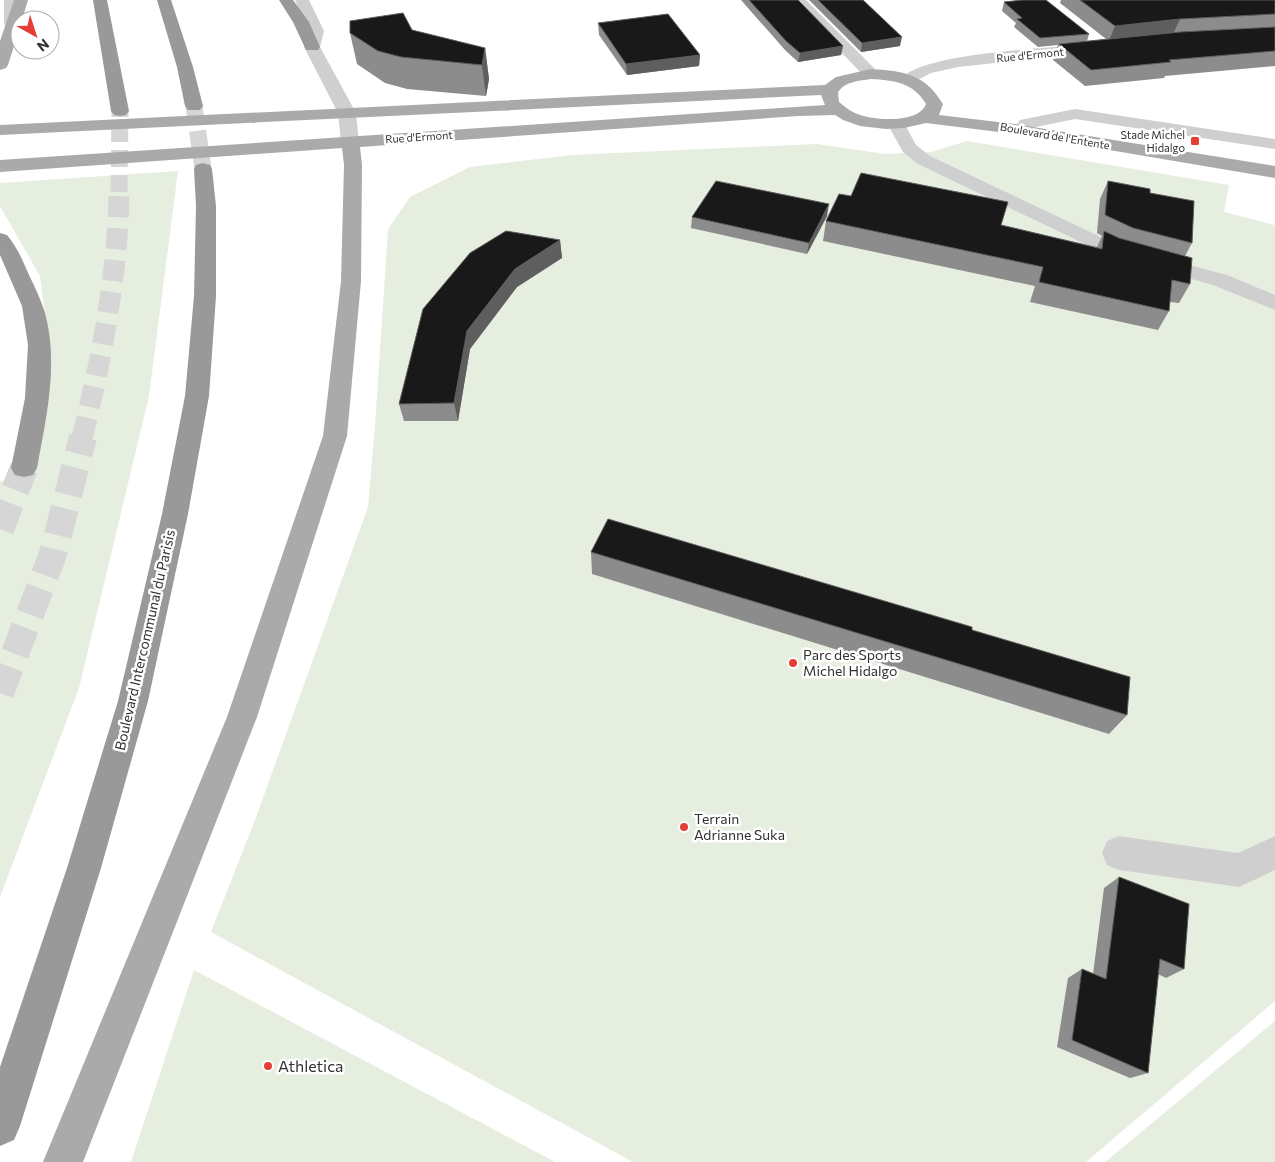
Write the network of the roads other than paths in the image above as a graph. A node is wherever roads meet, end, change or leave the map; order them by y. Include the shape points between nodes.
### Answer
1 (100, 0) edge
2 (164, 0) edge
3 (286, 0) edge
4 (302, 0) edge
5 (798, 0) edge
6 (10, 31) edge
7 (1085, 33) edge
8 (312, 47) junction
9 (0, 65) edge
10 (871, 74) junction
11 (908, 80) junction
12 (831, 90) junction
13 (933, 99) junction
14 (194, 106) tunnel mouth
15 (838, 110) junction
16 (120, 111) tunnel mouth
17 (347, 113) junction
18 (924, 118) junction
19 (159, 122) junction
20 (1026, 124) junction
21 (897, 126) junction
22 (0, 130) edge
23 (350, 142) junction
24 (1275, 144) edge
25 (12, 150) edge
26 (111, 159) junction
27 (1275, 162) edge
28 (0, 166) edge
29 (203, 169) tunnel mouth
30 (1275, 172) edge
31 (0, 239) edge
32 (1275, 303) edge
33 (24, 468) tunnel mouth
34 (1119, 853) dead end
35 (1275, 853) edge
36 (0, 1126) edge
37 (63, 1162) edge

1 - 16 highway
2 - 14 highway
3 - 8 highway
4 - 8 street via 316,31
5 - 10 street
6 - 9 main road
7 - 11 street, Rue d'Ermont via 1104,48 958,62 925,70
8 - 17 street
10 - 11 main road
10 - 12 main road via 845,79
11 - 13 main road, Boulevard de l'Entente via 920,85
12 - 15 main road via 829,97
12 - 17 main road
13 - 18 main road via 934,106
13 - 20 main road, Boulevard de l'Entente via 947,110
15 - 21 main road via 864,122
15 - 23 main road, Rue d'Ermont
17 - 19 main road
17 - 23 street
17 - 26 main road via 283,136 146,146
18 - 21 main road
18 - 30 main road, Boulevard de l'Entente via 1015,129
19 - 22 main road
19 - 25 main road via 128,132 46,139
20 - 24 street via 1075,114
20 - 27 main road, Boulevard de l'Entente
21 - 32 street via 909,148 924,160 1056,224 1117,252 1220,280
23 - 26 main road, Rue d'Ermont
23 - 37 main road via 353,165 351,281 335,436 242,717
26 - 28 main road, Rue d'Ermont
29 - 36 highway, Boulevard Intercommunal du Parisis via 205,296 198,386 175,514 133,701 84,868
31 - 33 highway via 29,297 37,327 39,364 35,411
34 - 35 street via 1239,870

